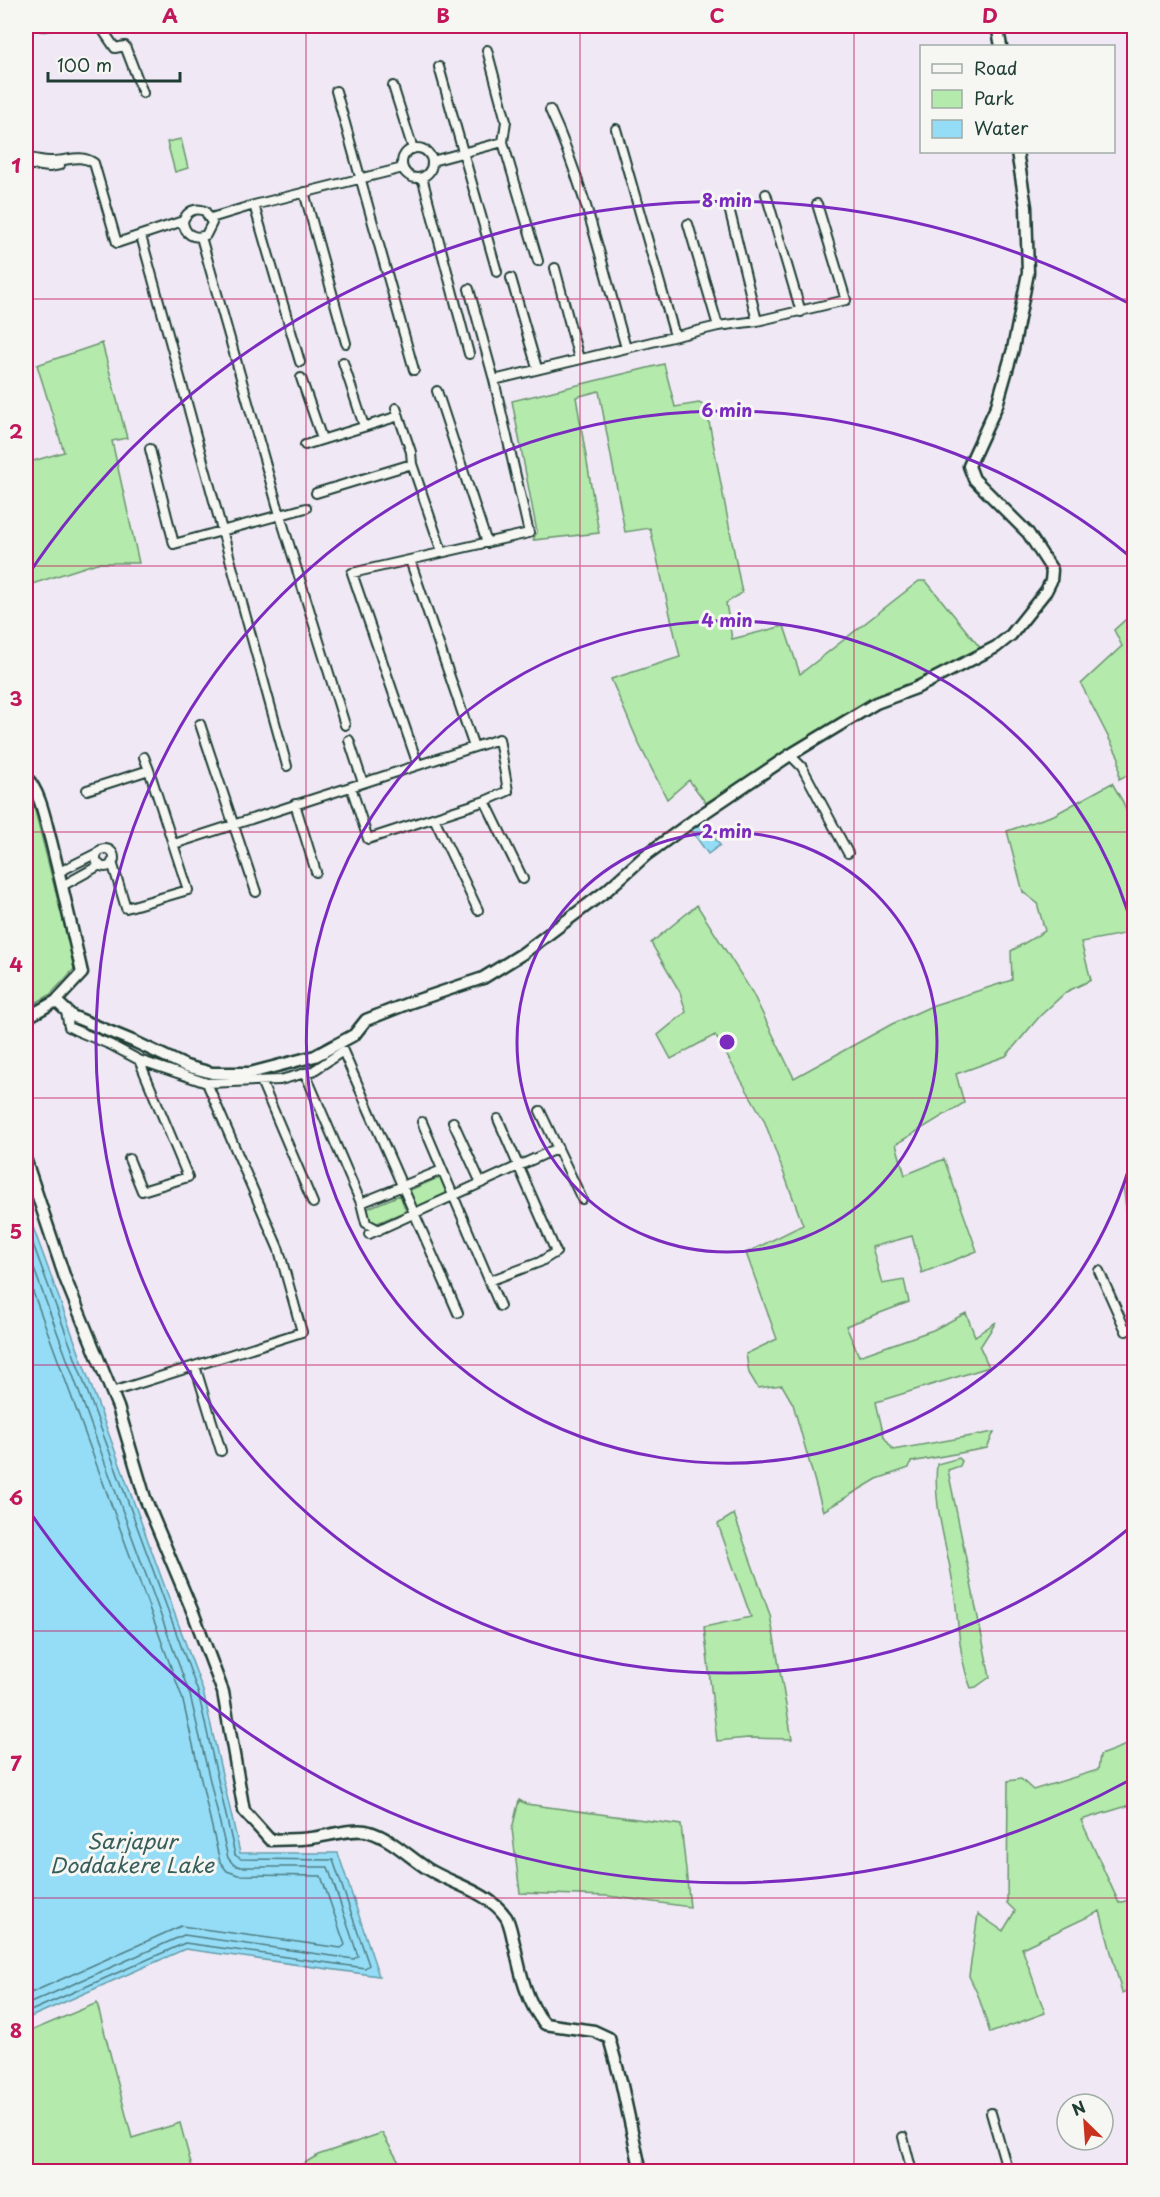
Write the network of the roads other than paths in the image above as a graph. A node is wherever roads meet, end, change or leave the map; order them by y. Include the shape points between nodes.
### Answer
1 (100, 26) edge
2 (997, 26) edge
3 (1001, 45) edge
4 (487, 50) dead end
5 (439, 67) dead end
6 (393, 86) dead end
7 (336, 91) dead end
8 (143, 93) dead end
9 (550, 110) dead end
10 (616, 129) dead end
11 (503, 142) junction
12 (413, 149) junction
13 (463, 153) junction
14 (1017, 153) edge
15 (26, 157) edge
16 (432, 161) junction
17 (94, 163) junction
18 (26, 164) edge
19 (403, 168) junction
20 (361, 177) junction
21 (422, 177) junction
22 (304, 192) junction
23 (766, 195) dead end
24 (817, 204) dead end
25 (255, 205) junction
26 (730, 212) dead end
27 (211, 218) junction
28 (183, 221) junction
29 (688, 224) dead end
30 (141, 236) junction
31 (201, 237) junction
32 (538, 261) dead end
33 (555, 268) dead end
34 (497, 272) dead end
35 (511, 278) dead end
36 (469, 289) dead end
37 (801, 312) junction
38 (757, 321) junction
39 (718, 326) junction
40 (675, 336) junction
41 (346, 343) dead end
42 (626, 348) junction
43 (469, 354) dead end
44 (579, 358) junction
45 (300, 362) dead end
46 (343, 362) dead end
47 (537, 368) junction
48 (414, 370) dead end
49 (301, 378) dead end
50 (494, 380) junction
51 (437, 391) dead end
52 (364, 426) junction
53 (322, 439) junction
54 (305, 445) dead end
55 (150, 449) dead end
56 (412, 464) junction
57 (316, 493) dead end
58 (306, 507) dead end
59 (280, 515) junction
60 (224, 531) junction
61 (487, 543) junction
62 (442, 552) junction
63 (410, 560) junction
64 (200, 724) dead end
65 (345, 725) dead end
66 (349, 740) dead end
67 (474, 747) junction
68 (790, 755) junction
69 (144, 757) dead end
70 (418, 765) junction
71 (287, 766) dead end
72 (149, 770) junction
73 (26, 777) edge
74 (363, 783) junction
75 (351, 787) junction
76 (87, 790) dead end
77 (485, 801) junction
78 (295, 804) junction
79 (434, 818) junction
80 (232, 824) junction
81 (174, 844) junction
82 (97, 853) junction
83 (848, 853) dead end
84 (112, 862) junction
85 (100, 865) junction
86 (59, 872) junction
87 (316, 872) dead end
88 (523, 879) dead end
89 (62, 886) junction
90 (256, 892) dead end
91 (478, 910) dead end
92 (56, 1000) junction
93 (66, 1010) junction
94 (26, 1018) edge
95 (140, 1060) junction
96 (305, 1073) junction
97 (261, 1081) junction
98 (207, 1083) junction
99 (540, 1111) dead end
100 (498, 1119) dead end
101 (422, 1122) dead end
102 (453, 1122) dead end
103 (558, 1148) junction
104 (129, 1159) dead end
105 (26, 1161) edge
106 (519, 1165) junction
107 (442, 1170) junction
108 (481, 1183) junction
109 (403, 1187) junction
110 (453, 1196) junction
111 (582, 1199) dead end
112 (313, 1203) dead end
113 (361, 1203) junction
114 (414, 1214) junction
115 (379, 1230) junction
116 (369, 1234) dead end
117 (1099, 1270) dead end
118 (489, 1281) junction
119 (500, 1306) dead end
120 (458, 1313) dead end
121 (1134, 1327) edge
122 (195, 1366) junction
123 (112, 1392) junction
124 (221, 1451) dead end
125 (991, 2113) dead end
126 (903, 2137) dead end
127 (641, 2172) edge
128 (912, 2172) edge
129 (1008, 2172) edge

1 - 8 street via 115,48 125,46
2 - 3 street
4 - 11 street via 506,122
5 - 13 street
6 - 12 street
7 - 20 street
9 - 42 street via 580,187
10 - 40 street
11 - 13 street
11 - 32 street
12 - 16 street via 423,149
12 - 19 street via 405,154
13 - 16 street
13 - 34 street
14 - 68 street via 1026,207 1028,273 997,405 969,466 974,479 1037,544 1052,570 1051,581 1022,622 996,647 916,688 876,703
15 - 17 street via 52,161 78,157
16 - 21 street via 430,171
17 - 18 street via 49,167
17 - 30 street via 117,243
19 - 20 street
19 - 21 street via 412,177
20 - 22 street
20 - 48 street
21 - 43 street
22 - 25 street
22 - 41 street
23 - 37 street
24 - 37 street via 846,300
25 - 27 street
25 - 45 street
26 - 38 street
27 - 28 street via 196,209 187,213
27 - 31 street via 209,232
28 - 30 street
28 - 31 street via 188,234
29 - 39 street
30 - 60 street
31 - 59 street
33 - 44 street
35 - 47 street
36 - 50 street
37 - 38 street
38 - 39 street
39 - 40 street
40 - 42 street
42 - 44 street
44 - 47 street
46 - 52 street
47 - 50 street
49 - 53 street
50 - 61 street via 529,533
51 - 61 street
52 - 53 street
52 - 56 street via 397,412
53 - 54 street
55 - 60 street via 174,544
56 - 57 street
56 - 62 street
58 - 59 street
59 - 60 street
59 - 65 street
60 - 71 street
61 - 62 street
62 - 63 street
63 - 67 street
63 - 70 street via 352,573
64 - 80 street
66 - 74 street
67 - 70 street
67 - 77 street via 500,739 508,791
68 - 83 street via 802,767
68 - 93 street via 646,855 606,891 522,954 483,978 366,1020 354,1035 315,1056 250,1073 212,1073 186,1066
69 - 72 street
70 - 74 street
72 - 76 street
72 - 81 street
73 - 86 street via 42,807
74 - 75 street
75 - 78 street
75 - 79 street via 368,839
77 - 79 street
77 - 88 street
78 - 80 street
78 - 87 street
79 - 91 street
80 - 81 street
80 - 90 street
81 - 84 street via 188,890 126,908
82 - 84 street via 111,851
82 - 85 street
82 - 86 street
84 - 85 street via 105,867
85 - 89 street
86 - 89 street
89 - 92 street via 82,973
92 - 93 street
92 - 94 street
93 - 95 street via 69,1027
95 - 98 street
95 - 104 street via 188,1177 142,1191
96 - 97 street
96 - 109 street via 343,1051
96 - 113 street
97 - 98 street
97 - 112 street
98 - 122 street via 279,1250 302,1332
99 - 103 street
100 - 106 street
101 - 107 street
102 - 108 street
103 - 106 street
103 - 111 street
105 - 123 street via 65,1278
106 - 108 street
106 - 118 street via 556,1252
107 - 109 street
107 - 110 street
108 - 110 street
109 - 113 street
109 - 114 street
110 - 114 street
110 - 118 street
113 - 115 street via 366,1223
114 - 115 street
114 - 120 street
115 - 116 street
117 - 121 street via 1126,1331
118 - 119 street
122 - 123 street
122 - 124 street
123 - 127 street via 145,1497 224,1692 244,1811 270,1840 369,1831 497,1907 507,1917 518,1964 532,2003 545,2024 594,2031 609,2038
125 - 129 street
126 - 128 street

